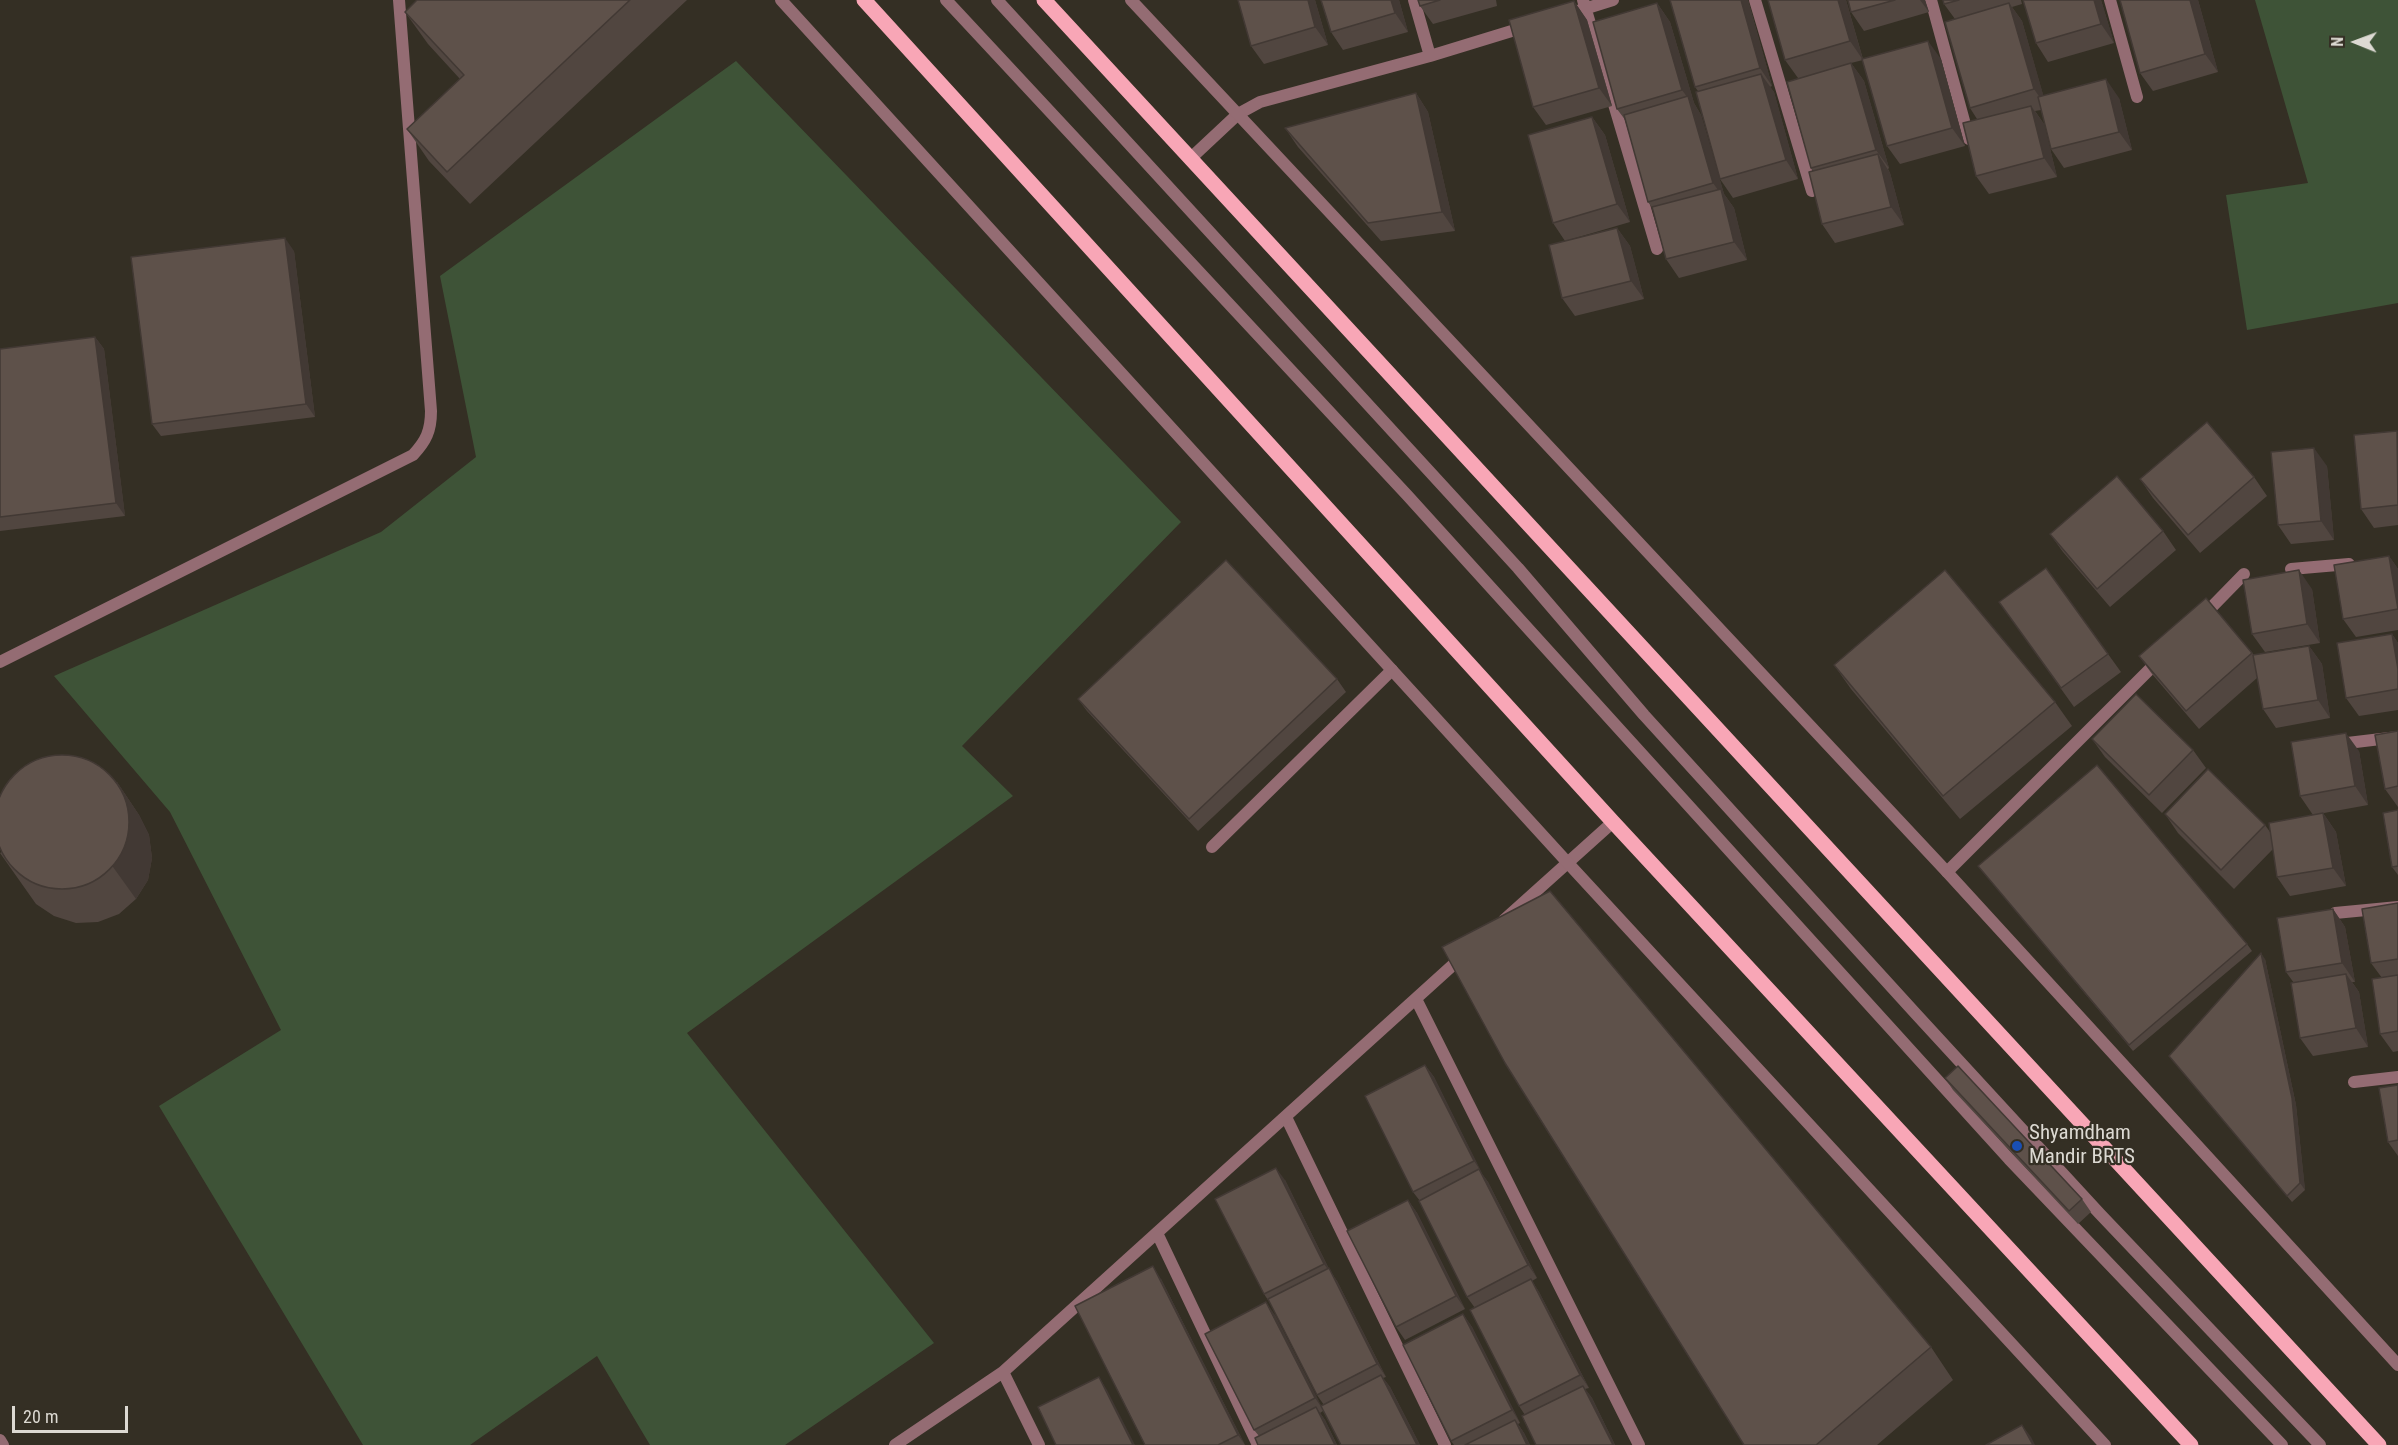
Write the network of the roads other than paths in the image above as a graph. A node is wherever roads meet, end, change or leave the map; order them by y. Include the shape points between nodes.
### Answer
1 (399, 0) edge
2 (781, 0) edge
3 (864, 0) edge
4 (946, 0) edge
5 (998, 0) edge
6 (1044, 0) edge
7 (1131, 0) edge
8 (1414, 0) edge
9 (1614, 0) edge
10 (1755, 0) edge
11 (1931, 0) edge
12 (2110, 0) edge
13 (1584, 4) edge
14 (1430, 56) junction
15 (2137, 98) edge
16 (1238, 114) junction
17 (1969, 140) edge
18 (1191, 158) junction
19 (1812, 191) edge
20 (1657, 249) edge
21 (2362, 563) edge
22 (2291, 569) edge
23 (2244, 574) dead end
24 (2195, 624) edge
25 (2170, 648) edge
26 (0, 662) edge
27 (1392, 670) junction
28 (2398, 737) edge
29 (2328, 746) edge
30 (1612, 822) junction
31 (1212, 847) dead end
32 (1567, 862) junction
33 (1947, 872) junction
34 (2398, 906) edge
35 (2336, 913) edge
36 (1496, 927) edge
37 (1469, 951) edge
38 (1416, 999) junction
39 (2398, 1077) edge
40 (2354, 1082) dead end
41 (1286, 1117) junction
42 (1157, 1233) junction
43 (2398, 1365) edge
44 (1003, 1372) junction
45 (0, 1440) edge
46 (3, 1445) edge
47 (895, 1445) edge
48 (1039, 1445) edge
49 (1258, 1445) edge
50 (1445, 1445) edge
51 (1639, 1445) edge
52 (2105, 1445) edge
53 (2191, 1445) edge
54 (2282, 1445) edge
55 (2320, 1445) edge
56 (2379, 1445) edge

1 - 26 street via 431,411 431,428 424,443 413,455
2 - 27 street
3 - 30 main road
4 - 54 street via 1407,495 2009,1159
5 - 55 street via 1518,568 1644,715 1916,1014
6 - 18 main road
7 - 16 street
8 - 14 street
9 - 13 street
10 - 19 street
11 - 17 street
12 - 15 street
13 - 14 street via 1547,21
13 - 20 street
14 - 16 street via 1277,96
16 - 18 street
16 - 33 street
18 - 56 main road
21 - 22 street
23 - 24 street
25 - 33 street
27 - 31 street
27 - 32 street
28 - 29 street
30 - 32 street
30 - 53 main road
32 - 36 street
32 - 52 street
33 - 43 street
34 - 35 street
37 - 38 street
38 - 41 street
38 - 51 street
39 - 40 street
41 - 42 street
41 - 50 street
42 - 44 street
42 - 49 street
44 - 47 street
44 - 48 street
45 - 46 street

